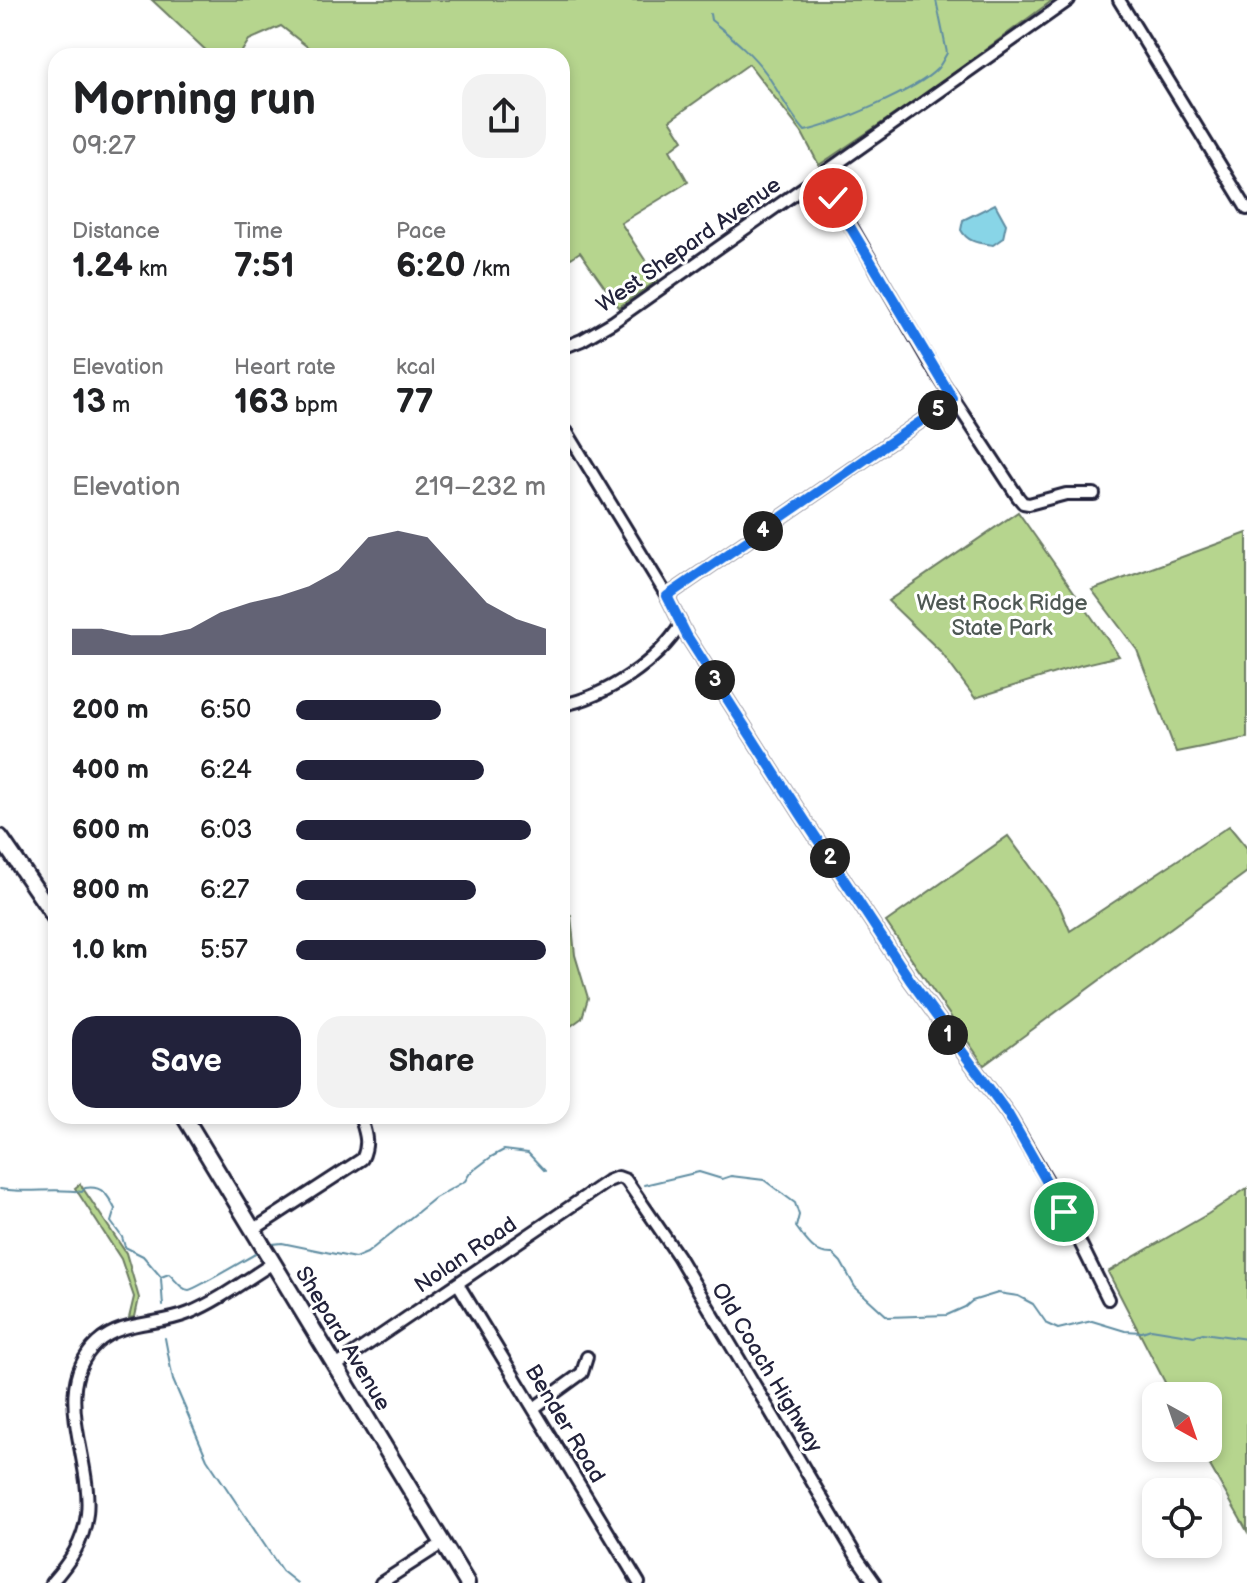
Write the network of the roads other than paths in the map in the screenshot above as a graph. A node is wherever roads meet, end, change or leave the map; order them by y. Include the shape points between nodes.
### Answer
1 (1069, 0) edge
2 (1119, 0) edge
3 (818, 177) junction
4 (1247, 209) edge
5 (570, 345) edge
6 (953, 399) junction
7 (570, 437) edge
8 (1094, 494) dead end
9 (667, 596) junction
10 (681, 624) junction
11 (570, 703) edge
12 (0, 837) edge
13 (48, 907) edge
14 (189, 1124) edge
15 (363, 1124) edge
16 (618, 1177) joint
17 (253, 1230) junction
18 (273, 1263) junction
19 (458, 1284) junction
20 (1108, 1299) dead end
21 (587, 1357) dead end
22 (336, 1366) junction
23 (534, 1408) junction
24 (443, 1543) junction
25 (51, 1583) edge
26 (381, 1583) edge
27 (467, 1583) edge
28 (639, 1583) edge
29 (875, 1583) edge

1 - 3 street, West Shepard Avenue
2 - 4 street
3 - 5 street, West Shepard Avenue via 613,322
3 - 6 street
6 - 8 street via 1023,503
6 - 9 street
7 - 9 street
9 - 10 street
10 - 11 street via 673,637 618,683
10 - 20 street via 896,960 1008,1114
12 - 13 main road
14 - 17 main road, Shepard Avenue
15 - 17 street via 367,1149 362,1159
16 - 19 street, Nolan Road
16 - 29 street, Old Coach Highway via 634,1189 678,1256
17 - 18 main road, Shepard Avenue
18 - 22 main road, Shepard Avenue
18 - 25 street via 193,1312 112,1333 85,1357 74,1395 88,1511 77,1549
19 - 22 street, Nolan Road
19 - 23 street, Bender Road
21 - 23 street via 582,1373
22 - 24 main road, Shepard Avenue
23 - 28 street, Bender Road
24 - 26 street
24 - 27 main road, Shepard Avenue

